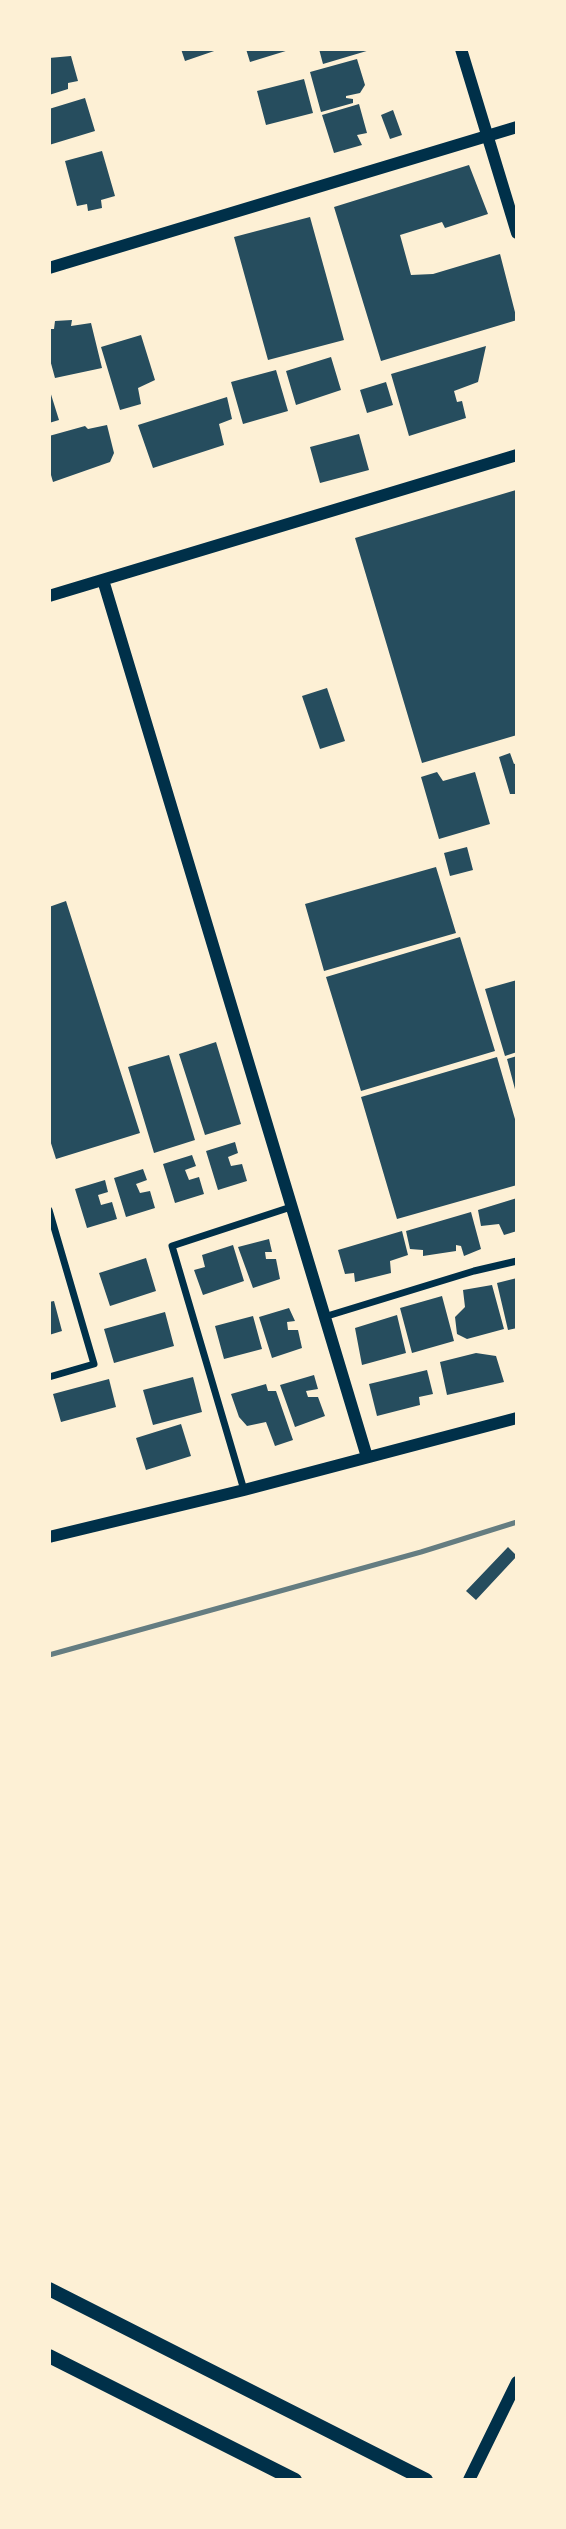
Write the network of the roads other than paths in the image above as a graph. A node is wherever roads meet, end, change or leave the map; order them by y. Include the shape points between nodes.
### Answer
1 (461, 49) edge
2 (517, 127) edge
3 (486, 136) junction
4 (517, 233) edge
5 (49, 268) edge
6 (517, 455) edge
7 (103, 580) junction
8 (49, 596) edge
9 (290, 1207) junction
10 (49, 1210) edge
11 (517, 1261) edge
12 (324, 1317) junction
13 (49, 1377) edge
14 (517, 1418) edge
15 (367, 1458) junction
16 (244, 1490) junction
17 (49, 1537) edge
18 (49, 2289) edge
19 (49, 2356) edge
20 (517, 2382) edge
21 (295, 2480) edge
22 (426, 2480) edge
23 (469, 2480) edge

1 - 3 street
2 - 3 street
3 - 4 street
3 - 5 street
6 - 7 street
7 - 8 street
7 - 9 street
9 - 12 street
9 - 16 street via 172,1246
10 - 13 street via 94,1364
11 - 12 street
12 - 15 street
14 - 15 street
15 - 16 street
16 - 17 street
18 - 22 main road
19 - 21 main road
20 - 23 street

